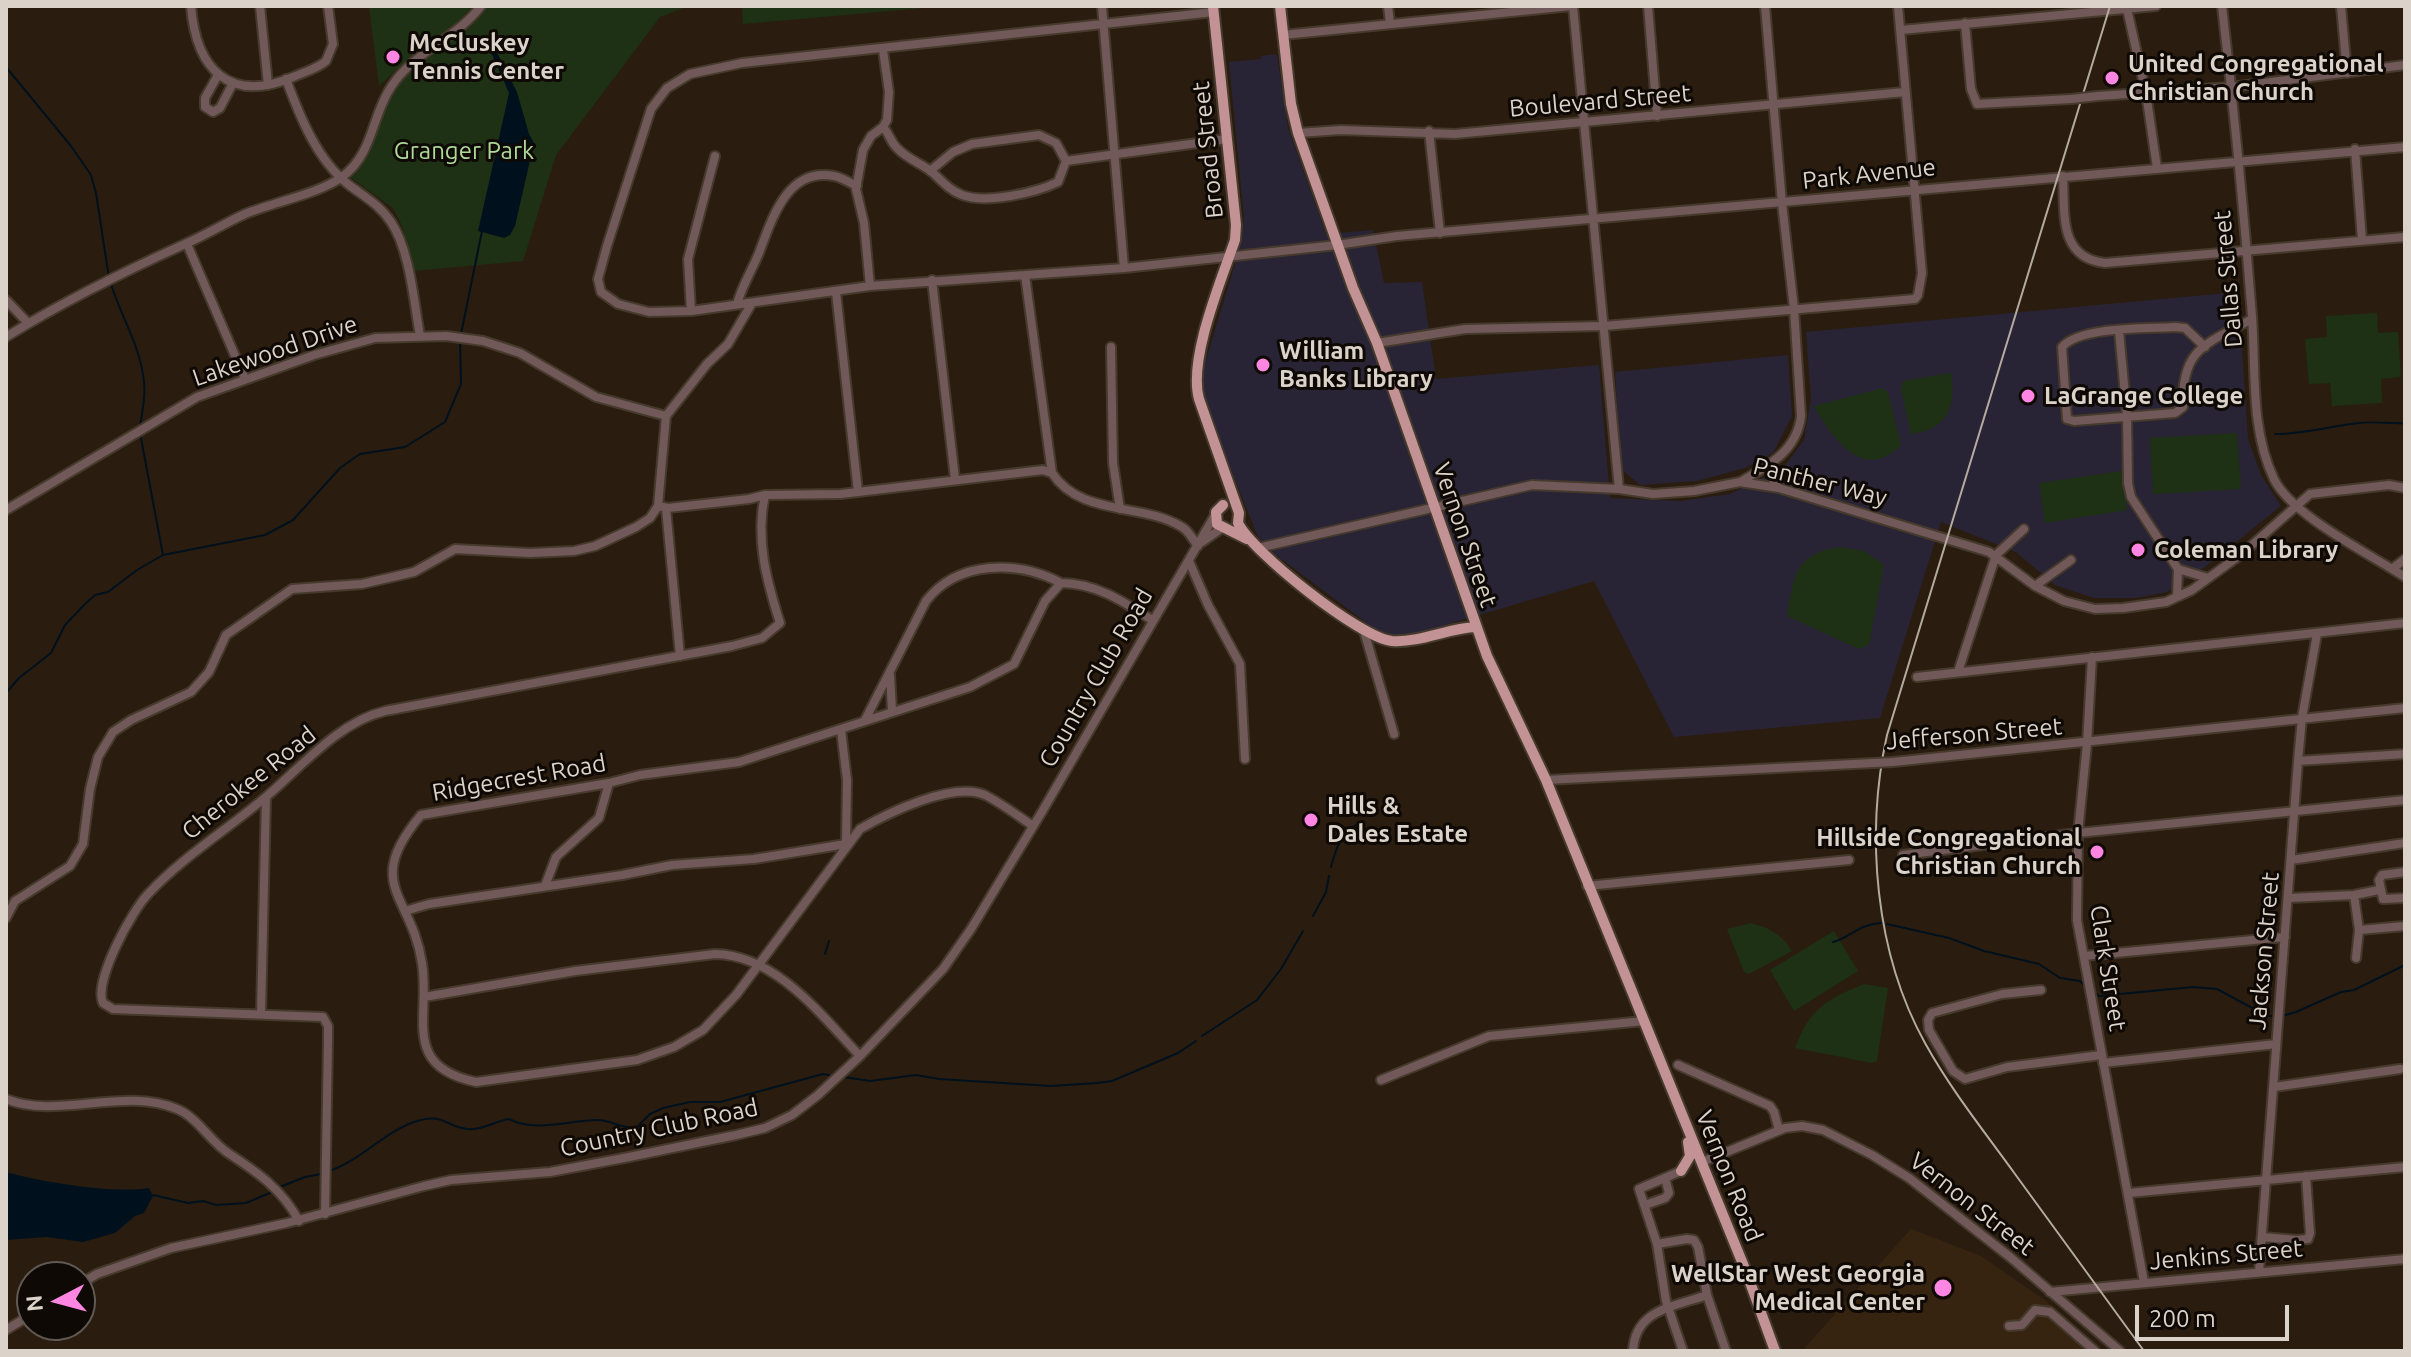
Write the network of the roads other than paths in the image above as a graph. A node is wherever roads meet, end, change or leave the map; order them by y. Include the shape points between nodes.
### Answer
1 (191, 6) edge
2 (260, 6) edge
3 (328, 6) edge
4 (481, 6) edge
5 (1102, 6) edge
6 (1280, 6) edge
7 (1388, 6) edge
8 (1572, 6) edge
9 (1648, 6) edge
10 (1765, 6) edge
11 (1898, 6) edge
12 (2156, 6) edge
13 (2222, 6) edge
14 (2341, 6) edge
15 (1214, 9) edge
16 (2090, 9) edge
17 (2127, 9) junction
18 (1472, 11) edge
19 (1965, 23) junction
20 (1390, 24) junction
21 (1104, 26) junction
22 (1901, 30) junction
23 (1283, 35) junction
24 (883, 50) junction
25 (2405, 65) edge
26 (2347, 73) junction
27 (218, 75) junction
28 (286, 79) junction
29 (233, 83) junction
30 (268, 85) junction
31 (2232, 87) junction
32 (1905, 92) junction
33 (2146, 93) junction
34 (1773, 105) junction
35 (1657, 116) junction
36 (1586, 123) junction
37 (883, 127) junction
38 (1429, 131) junction
39 (1298, 133) junction
40 (1227, 139) junction
41 (2405, 147) edge
42 (2355, 149) junction
43 (1116, 153) junction
44 (715, 156) dead end
45 (1066, 161) junction
46 (2238, 161) junction
47 (2157, 168) junction
48 (930, 171) junction
49 (2063, 176) junction
50 (341, 177) junction
51 (857, 186) junction
52 (1914, 189) junction
53 (1782, 203) junction
54 (1594, 219) junction
55 (1440, 233) junction
56 (2405, 237) edge
57 (2362, 240) junction
58 (187, 244) junction
59 (1337, 245) junction
60 (2246, 251) junction
61 (1229, 257) junction
62 (1124, 268) junction
63 (1025, 275) junction
64 (932, 280) junction
65 (870, 286) junction
66 (836, 292) junction
67 (6, 300) edge
68 (752, 303) junction
69 (737, 304) junction
70 (1794, 309) junction
71 (691, 311) junction
72 (2252, 319) junction
73 (28, 323) junction
74 (1604, 326) junction
75 (2119, 331) junction
76 (420, 336) junction
77 (6, 337) edge
78 (1377, 343) junction
79 (1111, 347) dead end
80 (2205, 347) junction
81 (245, 379) junction
82 (666, 416) junction
83 (2127, 416) junction
84 (1773, 462) junction
85 (1223, 471) junction
86 (1052, 473) junction
87 (955, 479) junction
88 (1740, 482) junction
89 (1779, 488) junction
90 (2405, 488) edge
91 (1619, 489) junction
92 (858, 492) junction
93 (765, 495) junction
94 (1223, 505) junction
95 (2296, 505) junction
96 (662, 507) junction
97 (1236, 508) junction
98 (1435, 508) junction
99 (1120, 509) junction
100 (6, 510) edge
101 (1215, 515) junction
102 (1238, 523) junction
103 (1225, 529) junction
104 (2024, 529) dead end
105 (1249, 539) junction
106 (1200, 544) junction
107 (1258, 548) junction
108 (1996, 555) junction
109 (2405, 559) edge
110 (2071, 560) dead end
111 (1189, 561) junction
112 (2178, 569) junction
113 (2392, 569) junction
114 (2405, 577) edge
115 (2209, 578) junction
116 (1061, 583) junction
117 (2035, 586) junction
118 (2177, 597) junction
119 (1152, 620) junction
120 (2405, 623) edge
121 (1476, 627) junction
122 (1364, 631) junction
123 (2317, 634) junction
124 (680, 656) junction
125 (2092, 657) junction
126 (891, 670) junction
127 (1958, 672) junction
128 (1917, 677) dead end
129 (2405, 708) edge
130 (892, 710) junction
131 (2302, 718) junction
132 (865, 720) junction
133 (841, 730) junction
134 (1394, 734) dead end
135 (2087, 744) junction
136 (2405, 754) edge
137 (1245, 759) dead end
138 (2298, 761) junction
139 (1546, 780) junction
140 (609, 783) junction
141 (266, 797) junction
142 (2405, 800) edge
143 (2294, 811) junction
144 (1033, 826) junction
145 (2078, 833) junction
146 (2405, 843) edge
147 (846, 844) junction
148 (1903, 855) dead end
149 (1849, 860) dead end
150 (2291, 860) junction
151 (2405, 872) edge
152 (545, 886) junction
153 (1587, 886) junction
154 (2379, 890) junction
155 (2354, 895) junction
156 (2289, 898) junction
157 (2405, 898) edge
158 (405, 911) junction
159 (6, 918) edge
160 (2405, 926) edge
161 (2359, 930) junction
162 (2285, 937) junction
163 (2084, 956) junction
164 (2356, 958) dead end
165 (758, 964) junction
166 (2041, 990) dead end
167 (424, 997) junction
168 (261, 1014) junction
169 (1644, 1021) junction
170 (2276, 1044) junction
171 (860, 1056) junction
172 (2102, 1059) junction
173 (1661, 1061) joint
174 (1678, 1065) dead end
175 (2400, 1069) dead end
176 (1381, 1080) dead end
177 (2274, 1087) junction
178 (6, 1099) edge
179 (1681, 1113) junction
180 (1779, 1130) junction
181 (1702, 1162) junction
182 (2405, 1167) edge
183 (1681, 1171) junction
184 (2306, 1176) junction
185 (1665, 1178) junction
186 (2267, 1180) junction
187 (1711, 1183) junction
188 (2129, 1193) junction
189 (1645, 1205) junction
190 (325, 1214) junction
191 (299, 1221) junction
192 (2262, 1237) junction
193 (1657, 1244) junction
194 (2405, 1259) edge
195 (2259, 1272) junction
196 (96, 1275) edge
197 (2144, 1282) junction
198 (2050, 1292) junction
199 (1707, 1295) junction
200 (1669, 1308) junction
201 (2009, 1326) dead end
202 (1633, 1351) edge
203 (1683, 1351) edge
204 (1726, 1351) edge
205 (1775, 1351) edge
206 (2095, 1351) edge
207 (2120, 1351) edge

1 - 27 street via 197,45
2 - 30 street
3 - 28 street via 333,44 329,58
4 - 50 street via 391,85 366,150
5 - 21 street
6 - 23 main road, Vernon Street
7 - 20 street
8 - 18 street
8 - 36 street
9 - 35 street
10 - 34 street
11 - 22 street
12 - 17 street
13 - 31 street, Dallas Street
14 - 26 street
15 - 21 street
15 - 40 main road, Broad Street
16 - 17 street
16 - 19 street
17 - 33 street
18 - 20 street
19 - 22 street
19 - 33 street, bridge via 1977,104
20 - 23 street
21 - 24 street
21 - 43 street
22 - 32 street
23 - 39 main road, Vernon Street
24 - 37 street via 889,106
24 - 71 street, Park Avenue via 742,63 690,74 667,88 651,109 598,279 601,292 618,304 649,312
25 - 26 street
26 - 31 street
27 - 29 street
27 - 29 street via 205,98 205,107 213,112
28 - 30 street
28 - 50 street via 310,135
29 - 30 street
31 - 33 street
31 - 46 street, Dallas Street
32 - 34 street, Boulevard Street
32 - 52 street
33 - 47 street
34 - 35 street, Boulevard Street
34 - 53 street
35 - 36 street, Boulevard Street
36 - 38 street, Boulevard Street via 1455,134
36 - 54 street
37 - 48 street via 896,147
37 - 51 street via 863,150
38 - 39 street, Boulevard Street
38 - 55 street
39 - 59 main road, Vernon Street
40 - 43 street
40 - 61 main road, Broad Street via 1236,225
41 - 42 street, Park Avenue
42 - 46 street, Park Avenue
42 - 57 street
43 - 45 street
43 - 62 street
44 - 71 street via 688,259
45 - 48 street via 1056,143 1039,135 972,144
45 - 48 street via 1058,182 1045,188 983,199 953,191
46 - 47 street, Park Avenue
46 - 60 street, Dallas Street
47 - 49 street, Park Avenue
49 - 52 street, Park Avenue
49 - 60 street via 2069,238 2090,262
50 - 58 street via 243,215
50 - 76 street via 377,204 393,224
51 - 65 street
51 - 69 street via 822,175 803,180 786,193
52 - 53 street, Park Avenue
52 - 70 street via 1922,273 1918,295 1910,301
53 - 54 street, Park Avenue
53 - 70 street
54 - 55 street, Park Avenue
54 - 74 street
55 - 59 street, Park Avenue
56 - 57 street
57 - 60 street
58 - 73 street
58 - 81 street
59 - 61 street, Park Avenue
59 - 78 main road, Vernon Street
60 - 72 street, Dallas Street
61 - 62 street, Park Avenue
61 - 85 main road, Broad Street via 1195,380
62 - 63 street, Park Avenue
63 - 64 street, Park Avenue
63 - 86 street
64 - 65 street, Park Avenue
64 - 87 street
65 - 66 street, Park Avenue
66 - 68 street, Park Avenue
66 - 92 street
67 - 73 street
68 - 69 street, Park Avenue
68 - 82 street via 728,344
69 - 71 street, Park Avenue
70 - 74 street
70 - 84 street via 1801,416 1795,438
72 - 80 street
72 - 95 street, Dallas Street via 2258,429 2275,480
73 - 77 street
74 - 78 street via 1465,329
74 - 91 street
75 - 80 street via 2185,328
75 - 83 street
75 - 83 street via 2064,344 2066,415 2074,421
76 - 81 street, Lakewood Drive via 375,338
76 - 82 street, Lakewood Drive via 483,341 520,353 596,397
78 - 98 main road, Vernon Street
79 - 99 street via 1113,463
80 - 83 street via 2184,371 2183,407 2175,413
81 - 100 street, Lakewood Drive via 197,397
82 - 96 street
83 - 112 street via 2131,497
84 - 88 street
84 - 89 street via 1772,478
85 - 94 main road, Broad Street
85 - 97 main road, Broad Street
86 - 87 street
86 - 99 street via 1089,502
87 - 92 street
88 - 89 street, Panther Way
88 - 91 street, Panther Way via 1681,493
89 - 108 street, Panther Way
90 - 95 street via 2389,485 2310,494
91 - 98 street, Panther Way via 1532,485
92 - 93 street
93 - 96 street
93 - 124 street, Cherokee Road via 760,536 780,623 762,638
94 - 97 main road
94 - 101 main road
95 - 113 street, Dallas Street
95 - 115 street, Panther Way
96 - 124 street
96 - 159 street via 636,527 574,551 455,549 414,572 362,584 292,589 226,635 209,672 191,692 113,732 98,757 83,844 70,866 15,901
97 - 102 main road
98 - 107 street, Panther Way
98 - 121 main road, Vernon Street
99 - 106 street via 1181,527
101 - 103 main road
101 - 106 street, Country Club Road
102 - 103 main road
102 - 105 main road
103 - 105 main road
103 - 106 street, Country Club Road
104 - 108 street
105 - 107 main road
106 - 111 street, Country Club Road
107 - 122 main road
108 - 117 street, Panther Way
108 - 127 street
109 - 113 street
110 - 117 street
111 - 119 street, Country Club Road
111 - 137 street via 1240,664
112 - 115 street
112 - 118 street
113 - 114 street, Dallas Street
115 - 118 street, Panther Way
116 - 119 street via 1094,588
116 - 126 street via 1007,567 952,576 926,601
116 - 130 street, Ridgecrest Road via 1045,601 1014,664 958,691
117 - 118 street, Panther Way via 2095,609 2138,607
119 - 144 street, Country Club Road
120 - 123 street
121 - 122 main road via 1399,641
121 - 139 main road, Vernon Street
122 - 134 street
123 - 125 street
123 - 131 street, Jackson Street
124 - 141 street, Cherokee Road via 374,714 347,728
125 - 127 street
125 - 135 street, Clark Street
126 - 130 street
126 - 132 street
127 - 128 street
129 - 131 street, Jefferson Street
130 - 132 street, Ridgecrest Road
131 - 135 street, Jefferson Street
131 - 138 street, Jackson Street
132 - 133 street, Ridgecrest Road
133 - 140 street, Ridgecrest Road via 739,762
133 - 147 street
135 - 139 street, Jefferson Street, bridge via 1893,762
135 - 145 street, Clark Street
136 - 138 street
138 - 143 street, Jackson Street
139 - 153 main road, Vernon Street
140 - 152 street via 599,818 556,857
140 - 158 street, Ridgecrest Road via 421,815 404,836 393,867 392,882
141 - 168 street
141 - 168 street, Cherokee Road via 142,901 125,927 100,996 105,1005 118,1010
142 - 143 street
143 - 145 street
143 - 150 street, Jackson Street
144 - 147 street, Ridgecrest Road via 984,795 967,791 884,815
144 - 171 street, Country Club Road via 943,969
145 - 148 street
145 - 163 street, Clark Street via 2076,907
146 - 150 street
147 - 152 street
147 - 165 street, Ridgecrest Road
149 - 153 street
150 - 156 street, Jackson Street
151 - 154 street via 2382,875
152 - 158 street
153 - 169 main road, Vernon Street
154 - 155 street
154 - 157 street via 2383,899
155 - 156 street
155 - 161 street
156 - 162 street, Jackson Street
158 - 167 street, Ridgecrest Road via 420,949
160 - 161 street
161 - 164 street
162 - 163 street
162 - 170 street, Jackson Street
163 - 172 street, Clark Street
165 - 167 street via 715,954
165 - 167 street, Ridgecrest Road via 703,1030 674,1047 637,1060 476,1082 454,1077 425,1045
165 - 171 street via 791,987
166 - 172 street via 2002,994 1932,1013 1929,1030 1953,1071 1971,1079 2007,1067
168 - 190 street, Cherokee Road via 318,1015 328,1026
169 - 173 main road, Vernon Street
169 - 176 street via 1489,1036
170 - 172 street
170 - 177 street, Jackson Street
171 - 190 street, Country Club Road via 801,1109 765,1128 550,1172 451,1180
172 - 188 street, Clark Street
173 - 179 main road, Vernon Road
174 - 180 street via 1770,1106
175 - 177 street
177 - 186 street, Jackson Street
178 - 191 street via 27,1105 157,1101 180,1110 227,1152 254,1168
179 - 181 main road, Vernon Road
179 - 183 main road via 1690,1156
180 - 181 street, Vernon Street
180 - 198 street, Vernon Street via 1823,1130 1894,1168
181 - 187 main road, Vernon Road
182 - 184 street
183 - 185 street
183 - 187 main road
184 - 186 street
184 - 192 street via 2308,1239
185 - 189 street via 1669,1193
185 - 189 street via 1639,1189
186 - 188 street
186 - 192 street, Jackson Street
187 - 205 main road, Vernon Road
188 - 197 street, Clark Street
189 - 193 street
190 - 191 street, Country Club Road
191 - 196 street, Country Club Road via 171,1248
192 - 195 street, Jackson Street
193 - 199 street via 1694,1240
193 - 200 street
194 - 195 street, Jenkins Street
195 - 197 street, Jenkins Street
197 - 198 street, Jenkins Street
198 - 207 street, Vernon Street
199 - 200 street
199 - 204 street
200 - 202 street via 1642,1322
200 - 203 street
201 - 206 street via 2022,1325 2035,1310 2043,1309

